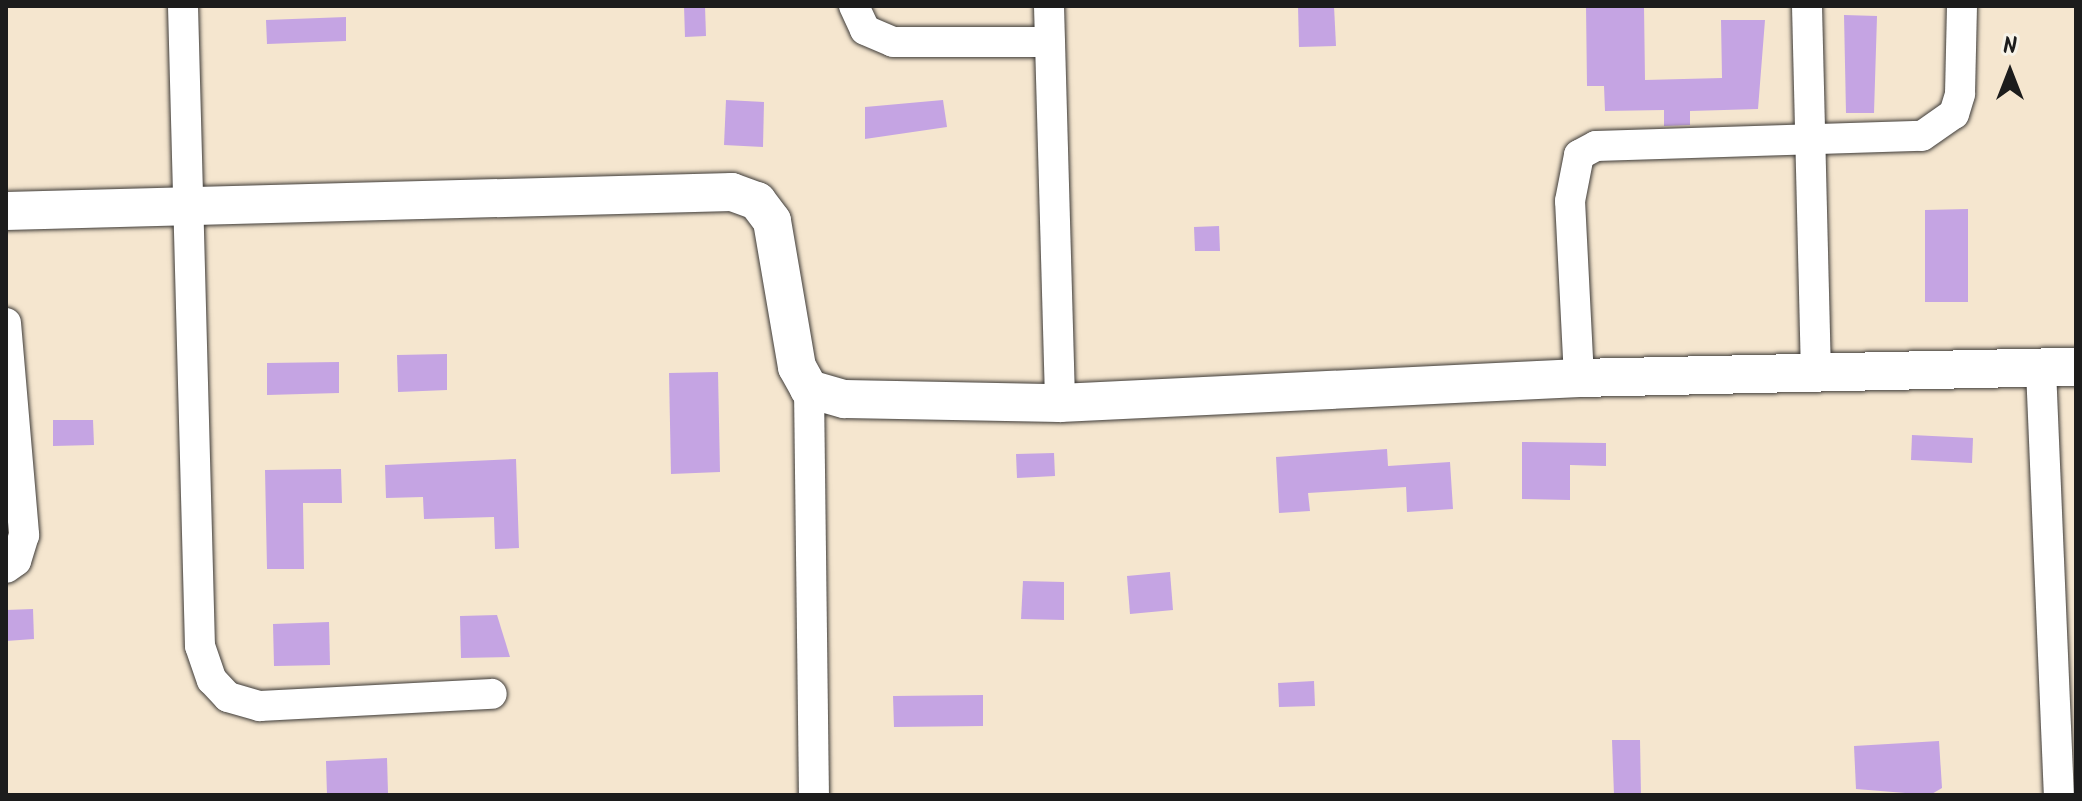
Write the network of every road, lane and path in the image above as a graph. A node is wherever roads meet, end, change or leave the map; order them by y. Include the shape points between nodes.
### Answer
1 (183, 6) edge
2 (854, 6) edge
3 (1049, 6) edge
4 (1807, 6) edge
5 (1962, 6) edge
6 (1050, 42) junction
7 (1811, 141) junction
8 (192, 205) junction
9 (6, 211) edge
10 (6, 323) edge
11 (2058, 368) edge
12 (1816, 371) junction
13 (1579, 378) junction
14 (809, 389) junction
15 (1060, 403) junction
16 (6, 568) edge
17 (492, 694) dead end
18 (814, 795) edge
19 (2059, 795) edge

1 - 8 street
2 - 6 street via 865,30 893,42
3 - 6 street
4 - 7 street
5 - 7 street via 1960,94 1939,128 1922,136
6 - 15 street
7 - 12 street
7 - 13 street via 1596,146 1579,155 1570,201
8 - 9 street
8 - 14 street via 732,192 757,201 772,221 797,367
8 - 17 street via 200,646 212,680 228,697 260,706
10 - 16 street via 24,535 16,561
11 - 12 street
11 - 19 street
12 - 13 street
13 - 15 street
14 - 15 street via 845,399
14 - 18 street

